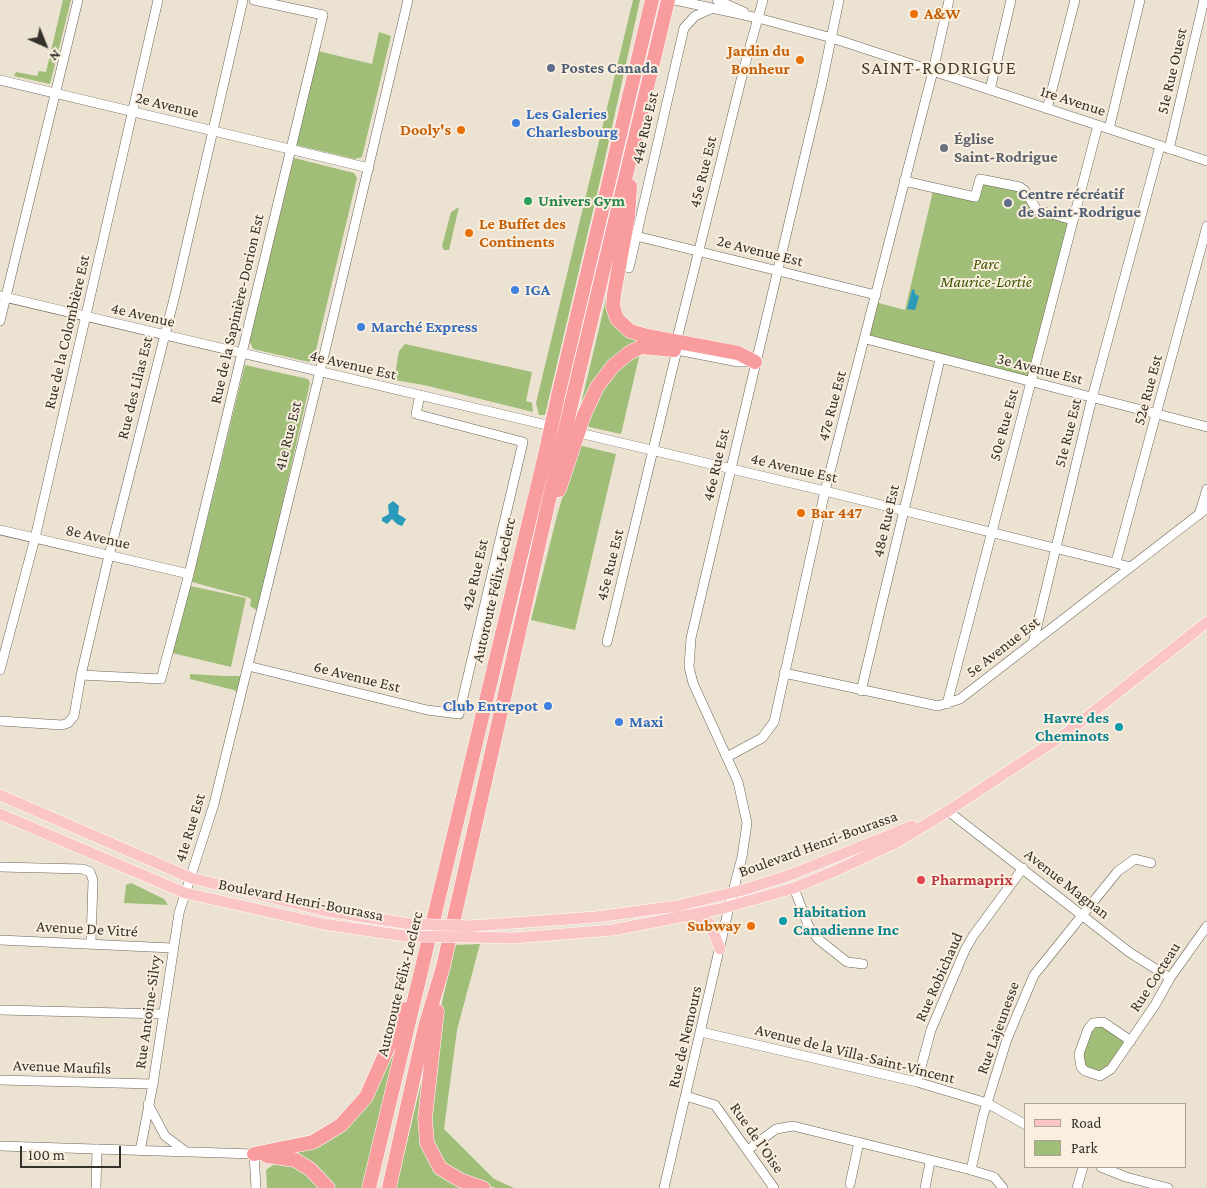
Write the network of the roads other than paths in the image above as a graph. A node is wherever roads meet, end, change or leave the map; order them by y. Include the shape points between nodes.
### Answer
1 (78, 0) edge
2 (158, 0) edge
3 (244, 0) edge
4 (254, 0) edge
5 (408, 0) edge
6 (644, 0) edge
7 (652, 0) edge
8 (668, 0) edge
9 (675, 0) edge
10 (717, 0) edge
11 (763, 0) edge
12 (839, 0) edge
13 (949, 0) edge
14 (1011, 0) edge
15 (1075, 0) edge
16 (1140, 0) edge
17 (1204, 0) edge
18 (711, 9) junction
19 (758, 18) junction
20 (643, 24) junction
21 (832, 38) junction
22 (933, 71) junction
23 (0, 80) edge
24 (990, 90) junction
25 (56, 93) junction
26 (1047, 109) junction
27 (133, 112) junction
28 (1098, 125) junction
29 (1109, 129) junction
30 (213, 132) junction
31 (1165, 147) junction
32 (290, 149) junction
33 (631, 153) junction
34 (1207, 161) edge
35 (368, 168) junction
36 (904, 181) junction
37 (1073, 220) junction
38 (1207, 226) edge
39 (636, 236) junction
40 (699, 251) junction
41 (629, 268) dead end
42 (778, 270) junction
43 (876, 295) junction
44 (3, 297) edge
45 (86, 317) junction
46 (0, 321) edge
47 (163, 335) junction
48 (678, 335) dead end
49 (866, 339) junction
50 (677, 350) junction
51 (242, 354) junction
52 (940, 359) junction
53 (755, 362) junction
54 (280, 363) joint
55 (319, 372) junction
56 (1031, 381) junction
57 (420, 395) junction
58 (1092, 398) junction
59 (1157, 414) junction
60 (1207, 427) edge
61 (654, 451) junction
62 (565, 455) junction
63 (730, 469) junction
64 (1207, 489) edge
65 (825, 491) junction
66 (1207, 508) edge
67 (904, 510) junction
68 (1199, 515) junction
69 (0, 530) edge
70 (992, 532) junction
71 (35, 538) junction
72 (1055, 548) junction
73 (109, 555) junction
74 (1116, 562) junction
75 (1131, 567) junction
76 (189, 574) junction
77 (1207, 622) edge
78 (607, 642) dead end
79 (1033, 643) junction
80 (248, 666) junction
81 (0, 670) edge
82 (784, 673) junction
83 (81, 675) junction
84 (861, 691) junction
85 (947, 704) junction
86 (458, 714) joint
87 (0, 722) edge
88 (727, 757) junction
89 (0, 795) edge
90 (948, 811) junction
91 (0, 814) edge
92 (1151, 863) dead end
93 (0, 867) edge
94 (1022, 868) junction
95 (191, 878) junction
96 (794, 888) junction
97 (185, 893) junction
98 (733, 893) junction
99 (728, 907) junction
100 (1082, 913) junction
101 (683, 917) junction
102 (1206, 928) edge
103 (470, 931) junction
104 (0, 940) edge
105 (91, 943) junction
106 (172, 948) junction
107 (720, 949) junction
108 (864, 964) dead end
109 (443, 967) junction
110 (422, 969) junction
111 (1170, 978) junction
112 (0, 1010) edge
113 (164, 1014) junction
114 (701, 1032) junction
115 (1131, 1041) junction
116 (0, 1080) edge
117 (917, 1082) junction
118 (153, 1084) junction
119 (686, 1096) junction
120 (987, 1103) junction
121 (148, 1104) junction
122 (1024, 1124) edge
123 (859, 1142) junction
124 (0, 1146) edge
125 (97, 1149) junction
126 (749, 1149) junction
127 (140, 1151) junction
128 (187, 1152) junction
129 (254, 1154) junction
130 (930, 1162) junction
131 (1083, 1168) edge
132 (1104, 1168) edge
133 (971, 1170) junction
134 (850, 1184) dead end
135 (96, 1188) edge
136 (256, 1188) edge
137 (328, 1188) edge
138 (369, 1188) edge
139 (389, 1188) edge
140 (483, 1188) edge
141 (664, 1188) edge
142 (774, 1188) edge
143 (925, 1188) edge
144 (1003, 1188) edge
145 (1077, 1188) edge
146 (1166, 1188) edge

1 - 25 street
2 - 27 street, Rue de la Colombière Est
3 - 30 street, Rue des Lilas Est
4 - 32 street, Rue de la Sapinière-Dorion Est via 323,15
5 - 35 street, 41e Rue Est
6 - 20 highway
7 - 20 highway, Autoroute Félix-Leclerc
8 - 33 highway, Autoroute Félix-Leclerc
9 - 18 street, 1re Avenue
10 - 19 street, 1re Avenue
11 - 19 street, 45e Rue Est
12 - 21 street, 46e Rue Est
13 - 22 street, 47e Rue Est
14 - 24 street
15 - 26 street
16 - 29 street
17 - 31 street, 51e Rue Ouest
18 - 19 street, 1re Avenue
18 - 39 street, 44e Rue Est via 694,16 684,28
19 - 21 street, 1re Avenue
19 - 40 street, 45e Rue Est
20 - 110 highway, Autoroute Félix-Leclerc, bridge via 545,455
21 - 22 street, 1re Avenue
21 - 42 street, 46e Rue Est
22 - 24 street, 1re Avenue
22 - 36 street, 47e Rue Est
23 - 25 street, 2e Avenue
24 - 26 street, 1re Avenue
25 - 27 street, 2e Avenue
25 - 44 street
26 - 28 street, 1re Avenue
27 - 30 street, 2e Avenue
27 - 45 street, Rue de la Colombière Est
28 - 29 street, 1re Avenue
28 - 37 street, 50e Rue Est
29 - 31 street, 1re Avenue
30 - 32 street, 2e Avenue
30 - 47 street, Rue des Lilas Est
31 - 34 street, 1re Avenue
31 - 58 street, 51e Rue Est
32 - 35 street, 2e Avenue
32 - 51 street, Rue de la Sapinière-Dorion Est
33 - 53 highway via 628,217 614,294 618,319 630,330 647,336 738,353
33 - 62 highway, Autoroute Félix-Leclerc, bridge via 571,405
35 - 55 street, 41e Rue Est
36 - 37 street via 975,198 980,179 1020,187 1036,210
36 - 43 street, 47e Rue Est
37 - 56 street, 50e Rue Est
38 - 59 street, 52e Rue Est
39 - 40 street, 2e Avenue Est
39 - 41 street, 44e Rue Est
40 - 42 street, 2e Avenue Est
40 - 48 street, 45e Rue Est
42 - 43 street, 2e Avenue Est
42 - 53 street, 46e Rue Est
43 - 49 street, 47e Rue Est
44 - 45 street, 4e Avenue
44 - 46 street
45 - 47 street, 4e Avenue
45 - 71 street, Rue de la Colombière Est
47 - 51 street, 4e Avenue
47 - 73 street, Rue des Lilas Est
49 - 52 street, 3e Avenue Est
49 - 65 street, 47e Rue Est
50 - 53 street via 738,362
50 - 61 street, 45e Rue Est
50 - 62 highway, bridge via 641,347 613,366 597,387
51 - 54 street, 4e Avenue
51 - 76 street, Rue de la Sapinière-Dorion Est
52 - 56 street, 3e Avenue Est
52 - 67 street, 48e Rue Est
53 - 63 street, 46e Rue Est
54 - 55 street, 4e Avenue Est
55 - 57 street, 4e Avenue Est
55 - 80 street, 41e Rue Est
56 - 58 street, 3e Avenue Est
56 - 70 street, 50e Rue Est
57 - 61 street, 4e Avenue Est
57 - 86 street, 42e Rue Est via 416,414 523,442
58 - 59 street, 3e Avenue Est
58 - 72 street, 51e Rue Est
59 - 60 street, 3e Avenue Est
59 - 74 street, 52e Rue Est
61 - 63 street, 4e Avenue Est
61 - 78 street, 45e Rue Est
62 - 109 highway, Autoroute Félix-Leclerc via 544,522
63 - 65 street, 4e Avenue Est
63 - 88 street, 46e Rue Est via 689,654 693,684
64 - 68 street
65 - 67 street, 4e Avenue Est
65 - 82 street, 47e Rue Est
66 - 68 street, 5e Avenue Est
67 - 70 street, 4e Avenue Est
67 - 84 street, 48e Rue Est
68 - 75 street, 5e Avenue Est
69 - 71 street, 8e Avenue
70 - 72 street, 4e Avenue Est
70 - 85 street, 50e Rue Est
71 - 73 street, 8e Avenue
71 - 81 street, Rue de la Colombière Est
72 - 74 street, 4e Avenue Est
72 - 79 street, 51e Rue Est
73 - 76 street, 8e Avenue
73 - 83 street, Rue des Lilas Est
74 - 75 street, 4e Avenue Est
75 - 79 street, 5e Avenue Est
76 - 83 street, Rue de la Sapinière-Dorion Est via 161,679
77 - 90 main road, Boulevard Henri-Bourassa via 1068,732
79 - 85 street, 5e Avenue Est via 960,699
80 - 86 street, 6e Avenue Est via 427,710
80 - 95 street, 41e Rue Est via 214,804
82 - 84 street
82 - 88 street, 47e Rue Est via 774,722 768,732
83 - 87 street, Rue des Lilas Est via 74,716 68,723
84 - 85 street via 938,706
88 - 98 street, 46e Rue Est via 743,796 747,823 747,836
89 - 95 main road, Boulevard Henri-Bourassa
90 - 94 street, Avenue Magnan
90 - 96 main road, Boulevard Henri-Bourassa via 897,842
90 - 98 main road, Boulevard Henri-Bourassa via 818,865
91 - 97 main road, Boulevard Henri-Bourassa
92 - 100 street, Rue Lajeunesse via 1135,859 1118,871
93 - 105 street via 83,869 90,872 93,880
94 - 100 street, Avenue Magnan
94 - 117 street, Rue Robichaud via 966,950 931,1030
95 - 97 street, Rue Antoine-Silvy
95 - 103 main road, Boulevard Henri-Bourassa, bridge via 327,912
96 - 99 main road, Boulevard Henri-Bourassa
96 - 108 street via 808,925 818,939 848,962
97 - 103 main road, Boulevard Henri-Bourassa, bridge via 323,924 406,936
97 - 106 street, Rue Antoine-Silvy
98 - 99 street, Rue de Nemours
98 - 103 main road, Boulevard Henri-Bourassa via 677,906
99 - 101 main road, Boulevard Henri-Bourassa
99 - 107 street, Rue de Nemours
100 - 111 street, Avenue Magnan via 1129,952
100 - 120 street, Rue Lajeunesse via 1034,975 1013,1024
101 - 103 main road, Boulevard Henri-Bourassa via 613,930 514,938
101 - 107 main road via 710,924
102 - 111 street, Rue Cocteau
104 - 105 street, Avenue De Vitré
105 - 106 street, Avenue De Vitré
106 - 113 street, Rue Antoine-Silvy
107 - 114 street, Rue de Nemours
109 - 139 highway, Autoroute Félix-Leclerc via 425,1027
109 - 140 highway via 425,1118 427,1143 440,1168
110 - 129 highway via 376,1080 354,1112 327,1136 313,1142
110 - 138 highway, Autoroute Félix-Leclerc
111 - 115 street, Rue Cocteau
112 - 113 street
113 - 118 street, Rue Antoine-Silvy
114 - 117 street, Avenue de la Villa-Saint-Vincent
114 - 119 street, Rue de Nemours
115 - 115 street, Rue Cocteau via 1106,1074 1095,1075 1081,1067 1079,1054 1093,1023 1103,1022
116 - 118 street, Avenue Maufils
117 - 120 street, Avenue de la Villa-Saint-Vincent
118 - 121 street, Rue Antoine-Silvy
119 - 126 street, Rue de l'Oise via 715,1105
119 - 141 street, Rue de Nemours
120 - 122 street, Avenue de la Villa-Saint-Vincent
120 - 133 street, Rue Lajeunesse
121 - 127 street, Rue Antoine-Silvy
121 - 128 street via 165,1136
123 - 126 street via 793,1126 776,1129
123 - 130 street
123 - 134 street
124 - 125 street
125 - 127 street
125 - 135 street
126 - 142 street, Rue de l'Oise
127 - 128 street
128 - 129 street
129 - 136 street
129 - 137 highway via 295,1160 310,1169
130 - 133 street
130 - 143 street
131 - 145 street
132 - 146 street
133 - 144 street via 994,1177

